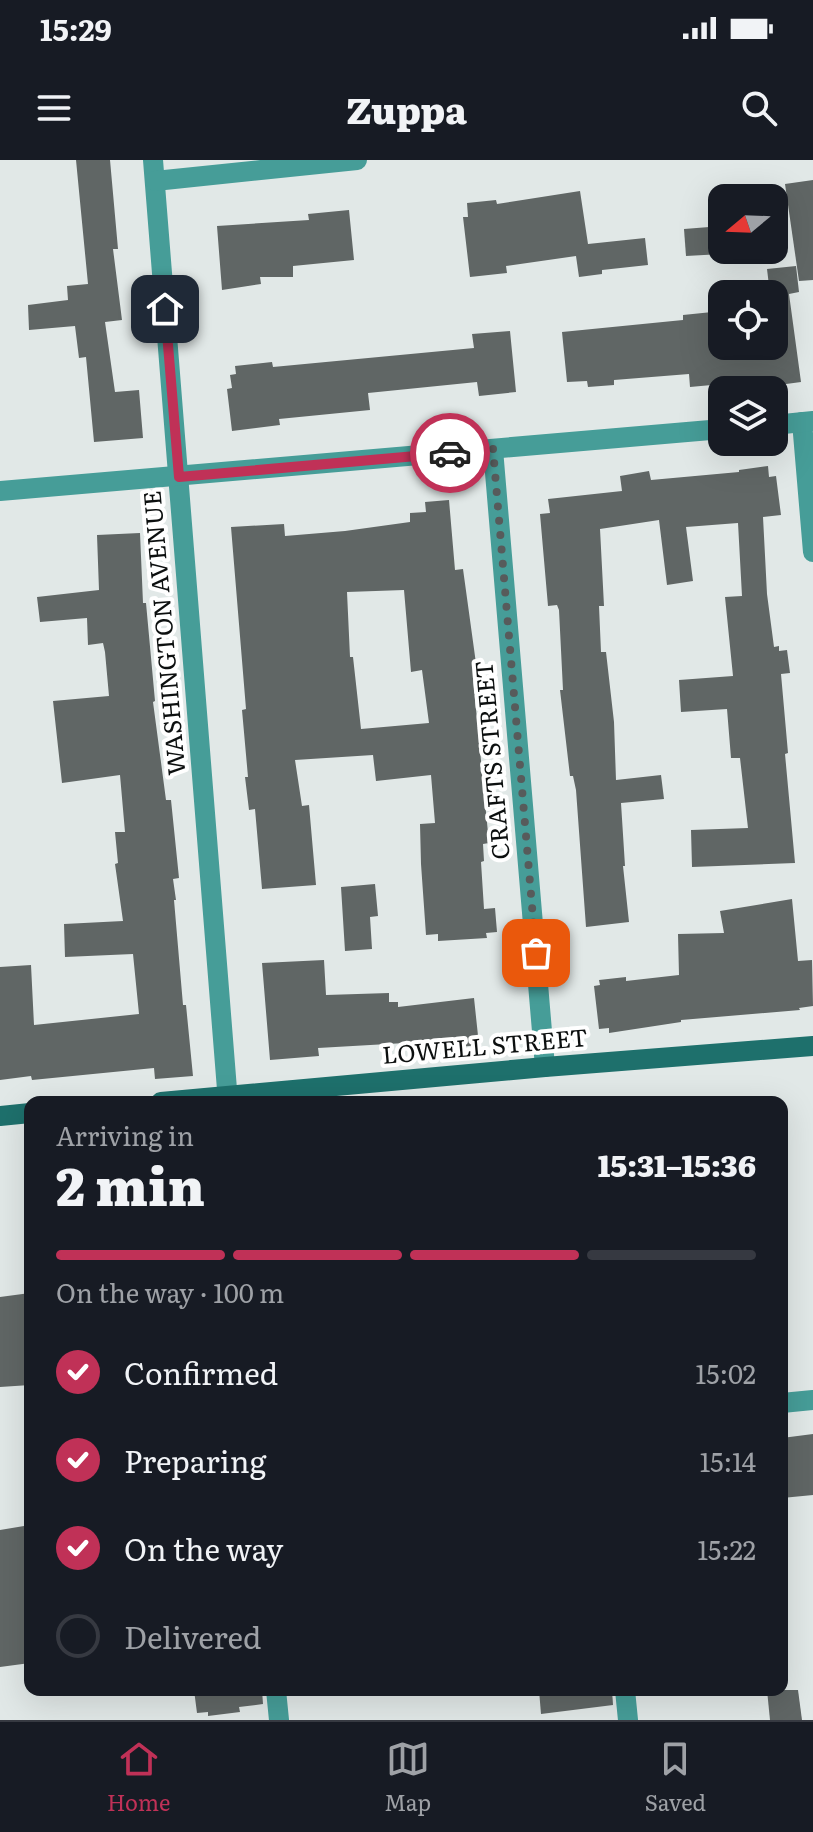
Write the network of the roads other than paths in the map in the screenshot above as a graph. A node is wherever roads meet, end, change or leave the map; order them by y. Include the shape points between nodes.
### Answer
1 (153, 160) edge
2 (357, 160) edge
3 (155, 181) junction
4 (807, 422) edge
5 (708, 430) edge
6 (493, 449) junction
7 (179, 477) junction
8 (0, 491) edge
9 (813, 552) edge
10 (813, 1046) edge
11 (545, 1067) junction
12 (228, 1096) edge
13 (258, 1096) edge
14 (24, 1114) edge
15 (0, 1116) edge
16 (813, 1400) edge
17 (788, 1402) edge
18 (277, 1696) edge
19 (626, 1696) edge
20 (279, 1720) edge
21 (628, 1720) edge

1 - 3 street, WASHINGTON AVENUE
2 - 3 street
3 - 7 street, WASHINGTON AVENUE
4 - 9 street
5 - 6 street
6 - 7 street
6 - 11 street, CRAFTS STREET
7 - 8 street
7 - 12 street, WASHINGTON AVENUE
10 - 11 street, LOWELL STREET
11 - 13 street, LOWELL STREET
14 - 15 street
16 - 17 street
18 - 20 street
19 - 21 street

